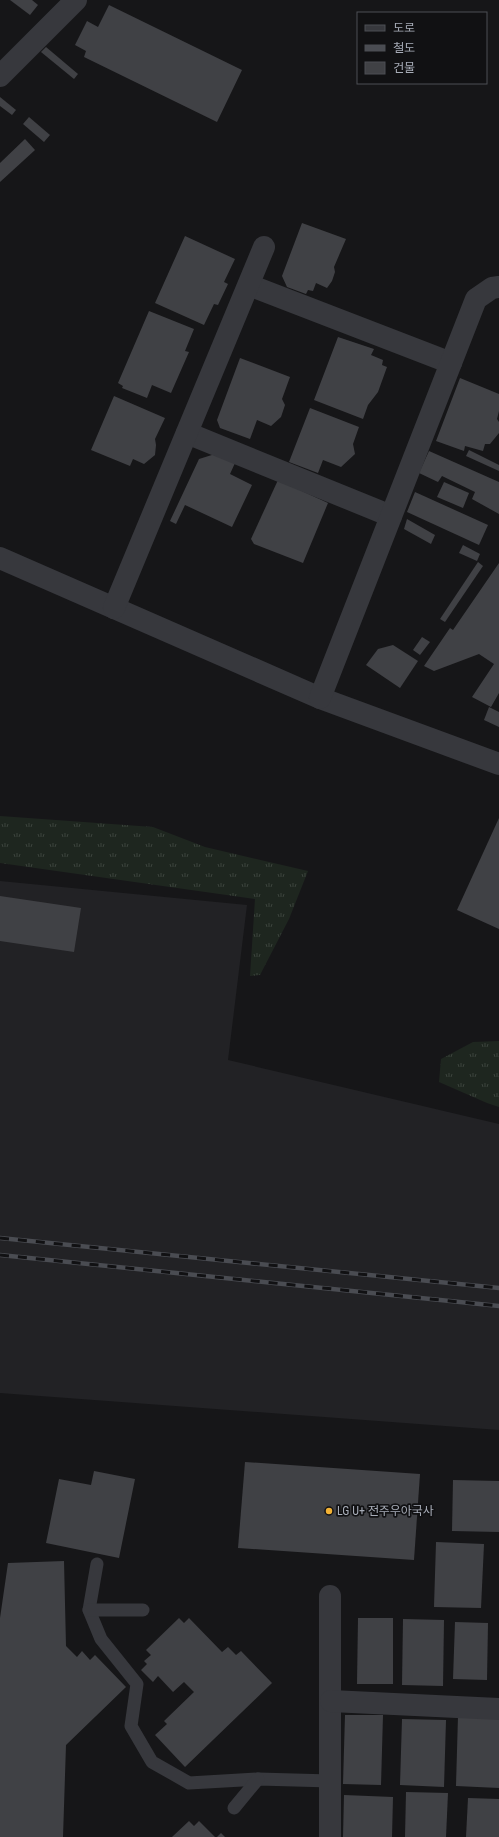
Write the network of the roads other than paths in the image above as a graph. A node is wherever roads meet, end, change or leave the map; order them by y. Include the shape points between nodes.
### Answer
1 (76, 0) edge
2 (0, 76) edge
3 (264, 247) dead end
4 (249, 285) junction
5 (499, 287) edge
6 (451, 363) junction
7 (187, 433) junction
8 (391, 516) junction
9 (0, 558) edge
10 (114, 608) junction
11 (320, 698) junction
12 (499, 764) edge
13 (97, 1564) dead end
14 (330, 1596) dead end
15 (89, 1610) junction
16 (143, 1610) dead end
17 (331, 1701) junction
18 (499, 1708) edge
19 (258, 1779) junction
20 (331, 1781) junction
21 (234, 1808) dead end
22 (330, 1837) edge

1 - 2 street
3 - 4 street
4 - 6 street
4 - 7 street
5 - 6 street via 492,288 476,299
6 - 8 street
7 - 8 street
7 - 10 street
8 - 11 street
9 - 10 street
10 - 11 street
11 - 12 street
13 - 15 lane
14 - 17 street
15 - 16 lane
15 - 19 lane via 101,1639 137,1684 131,1726 152,1762 189,1783
17 - 18 street
17 - 20 street
19 - 20 lane
19 - 21 lane
20 - 22 street

